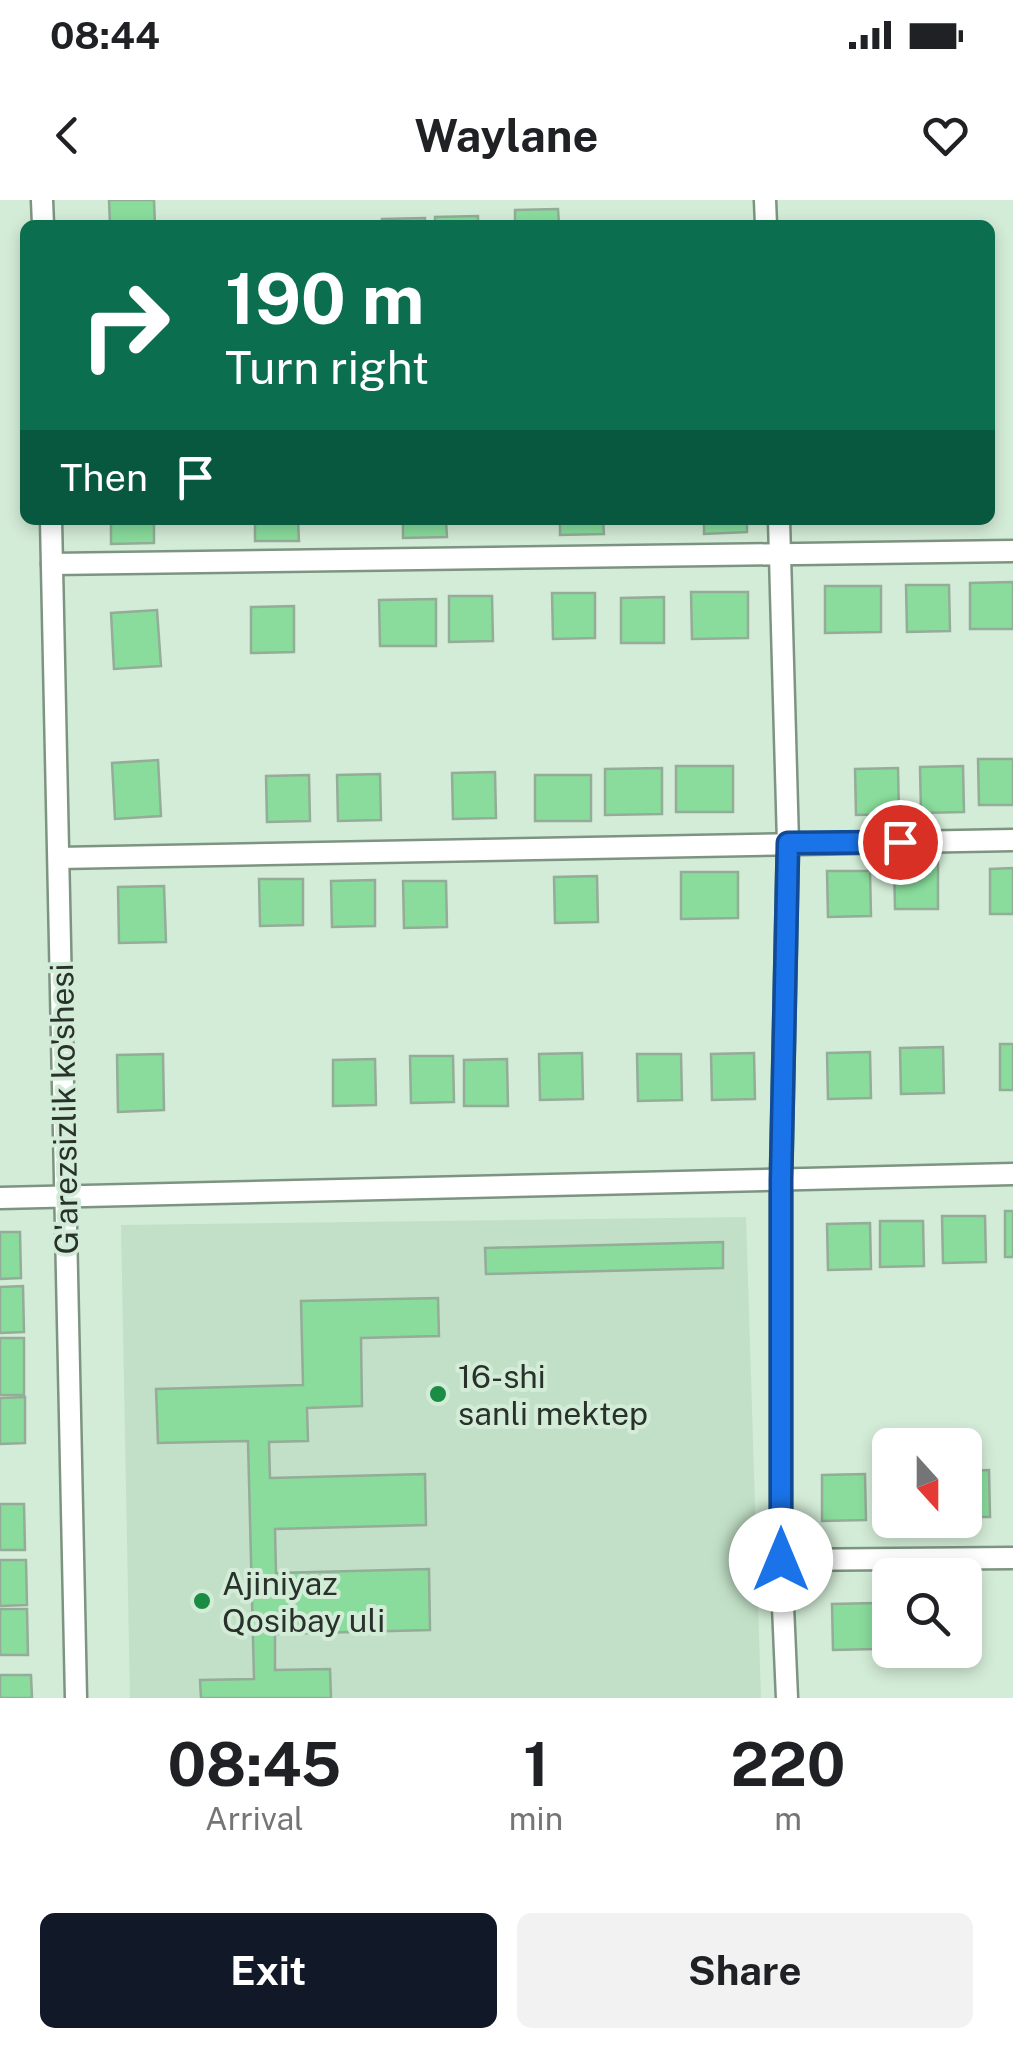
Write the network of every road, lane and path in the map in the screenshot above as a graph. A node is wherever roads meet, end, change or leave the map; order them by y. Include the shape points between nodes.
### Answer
1 (51, 525) edge
2 (779, 525) edge
3 (1013, 551) edge
4 (780, 554) junction
5 (52, 564) junction
6 (1013, 840) edge
7 (788, 843) junction
8 (59, 858) junction
9 (1013, 1174) edge
10 (781, 1180) junction
11 (0, 1198) edge
12 (66, 1198) junction
13 (1013, 1558) edge
14 (781, 1560) junction
15 (76, 1698) edge
16 (786, 1698) edge

1 - 5 street, G'arezsizlik ko'shesi
2 - 4 street
3 - 4 street
4 - 5 street
4 - 7 street
5 - 8 street, G'arezsizlik ko'shesi
6 - 7 street
7 - 8 street
7 - 10 street
8 - 12 street, G'arezsizlik ko'shesi
9 - 10 street
10 - 12 street
10 - 14 street
11 - 12 street
12 - 15 street, G'arezsizlik ko'shesi
13 - 14 street
14 - 16 street

